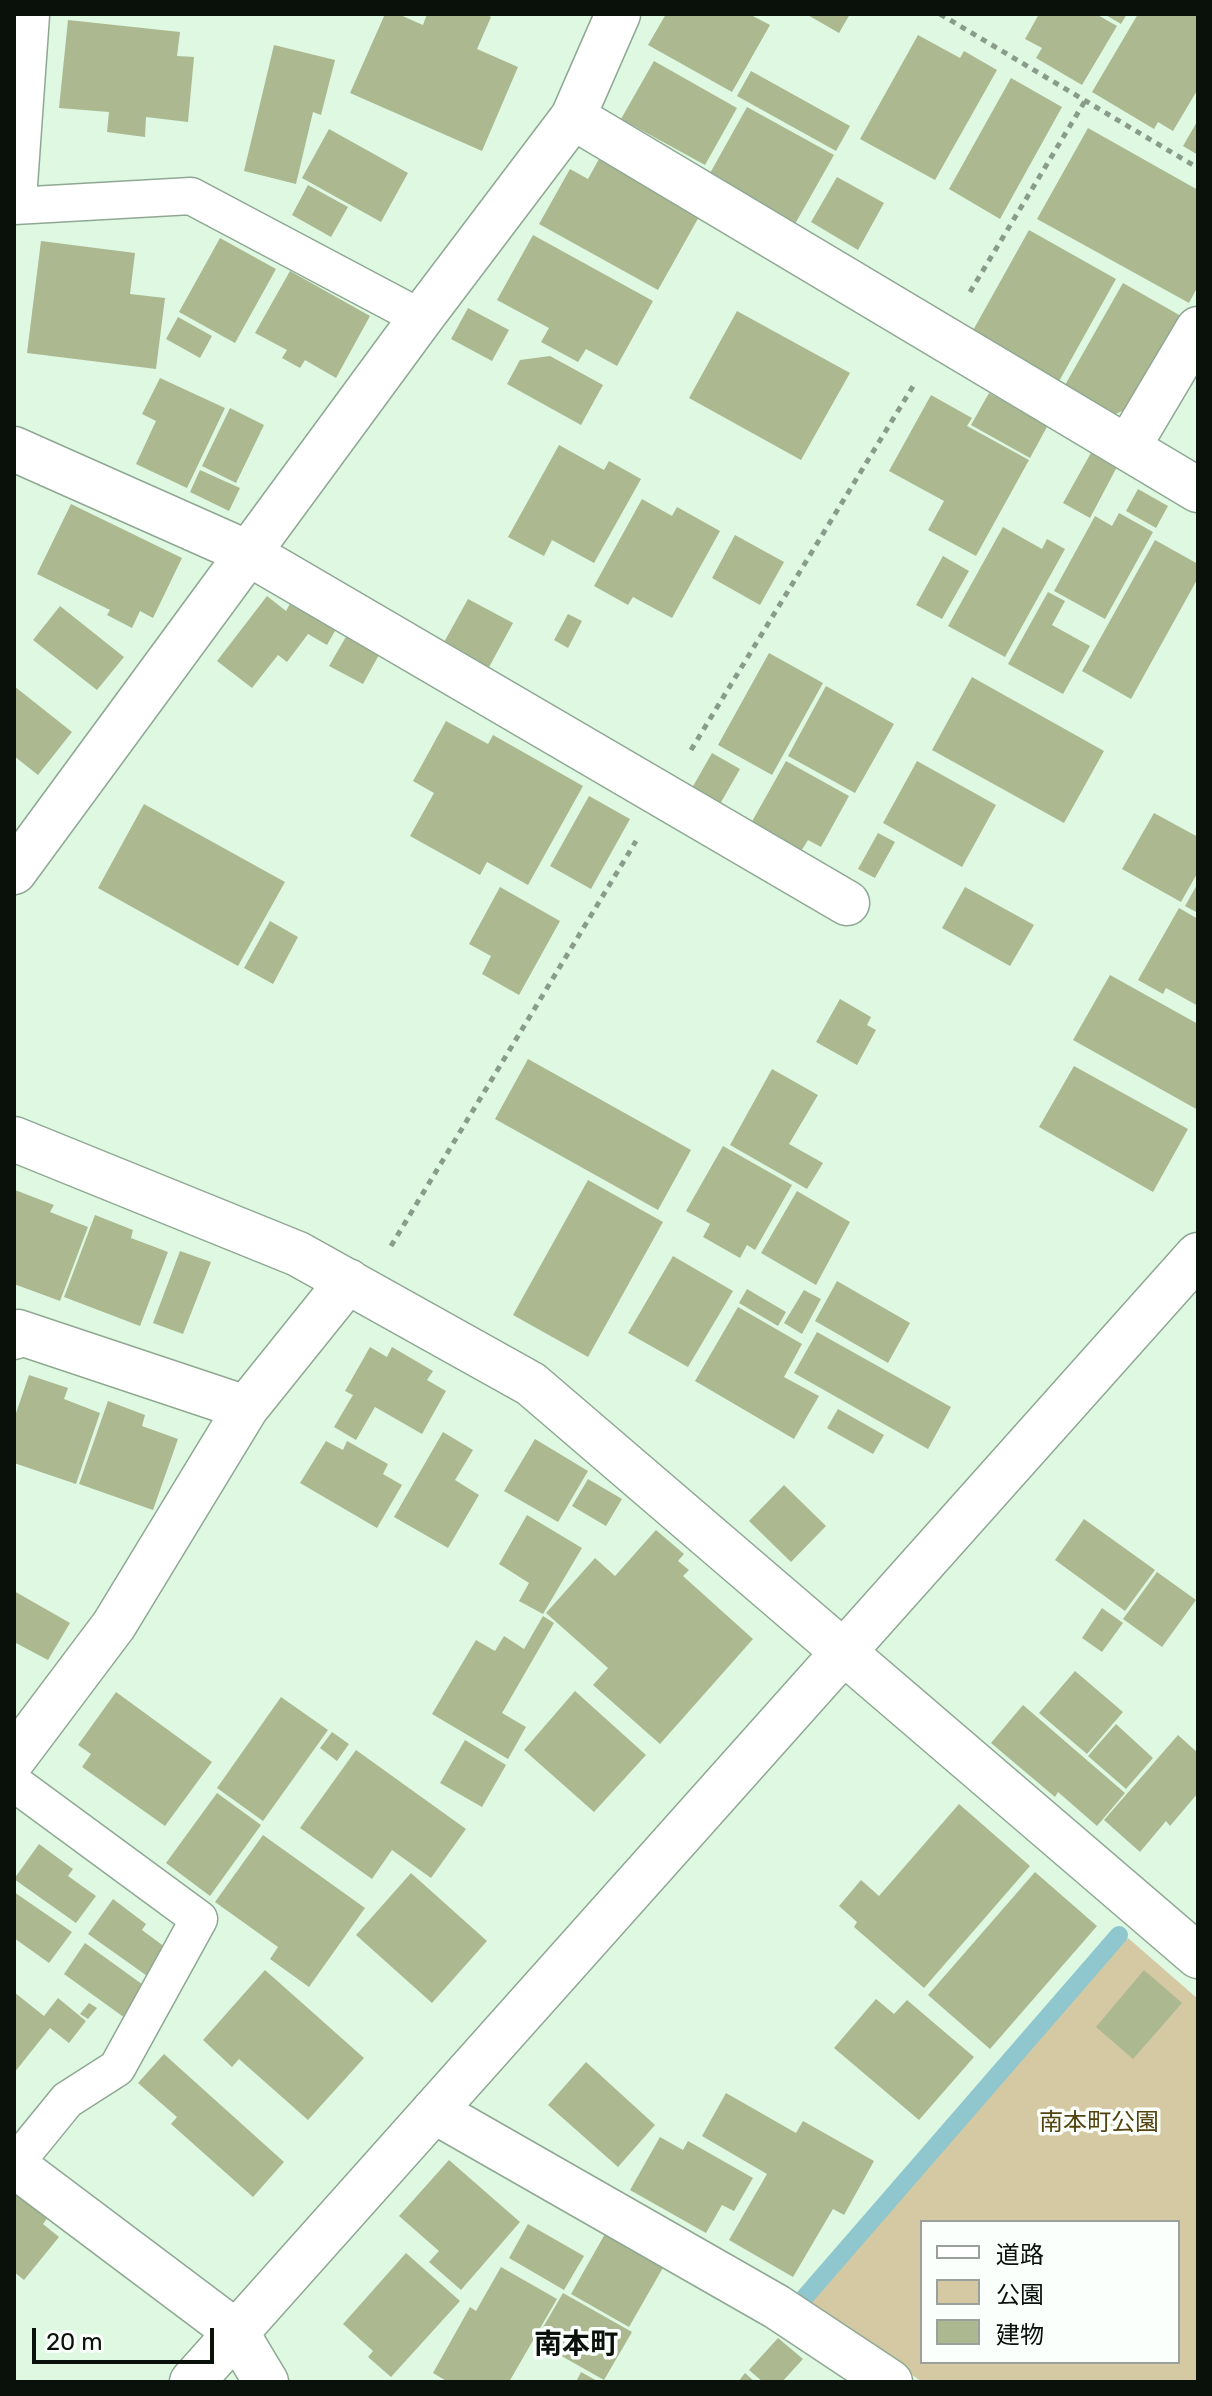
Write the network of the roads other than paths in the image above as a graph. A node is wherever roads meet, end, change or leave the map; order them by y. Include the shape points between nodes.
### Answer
1 (26, 14) edge
2 (618, 14) edge
3 (573, 117) junction
4 (14, 199) edge
5 (14, 206) edge
6 (421, 318) junction
7 (1198, 329) edge
8 (1128, 447) junction
9 (14, 449) edge
10 (1198, 490) edge
11 (248, 553) junction
12 (14, 872) edge
13 (847, 903) dead end
14 (14, 1139) edge
15 (1198, 1255) edge
16 (356, 1286) junction
17 (14, 1337) edge
18 (246, 1408) junction
19 (846, 1653) junction
20 (14, 1758) edge
21 (14, 1783) edge
22 (1198, 1956) edge
23 (434, 2111) junction
24 (14, 2165) edge
25 (236, 2332) junction
26 (192, 2382) edge
27 (266, 2382) edge
28 (890, 2382) edge

1 - 4 street
2 - 3 street
3 - 6 street
3 - 8 street
5 - 6 lane via 191,196
6 - 11 street
7 - 8 street
8 - 10 street
9 - 11 street
11 - 12 street
11 - 13 street
14 - 16 street via 298,1254
15 - 19 street
16 - 18 street
16 - 19 street via 531,1384
17 - 18 street via 18,1332
18 - 20 street via 114,1625
19 - 22 street
19 - 23 street
21 - 24 lane via 199,1919 117,2068 67,2100
23 - 25 street
23 - 28 street via 777,2307
24 - 25 street
25 - 26 street
25 - 27 street

